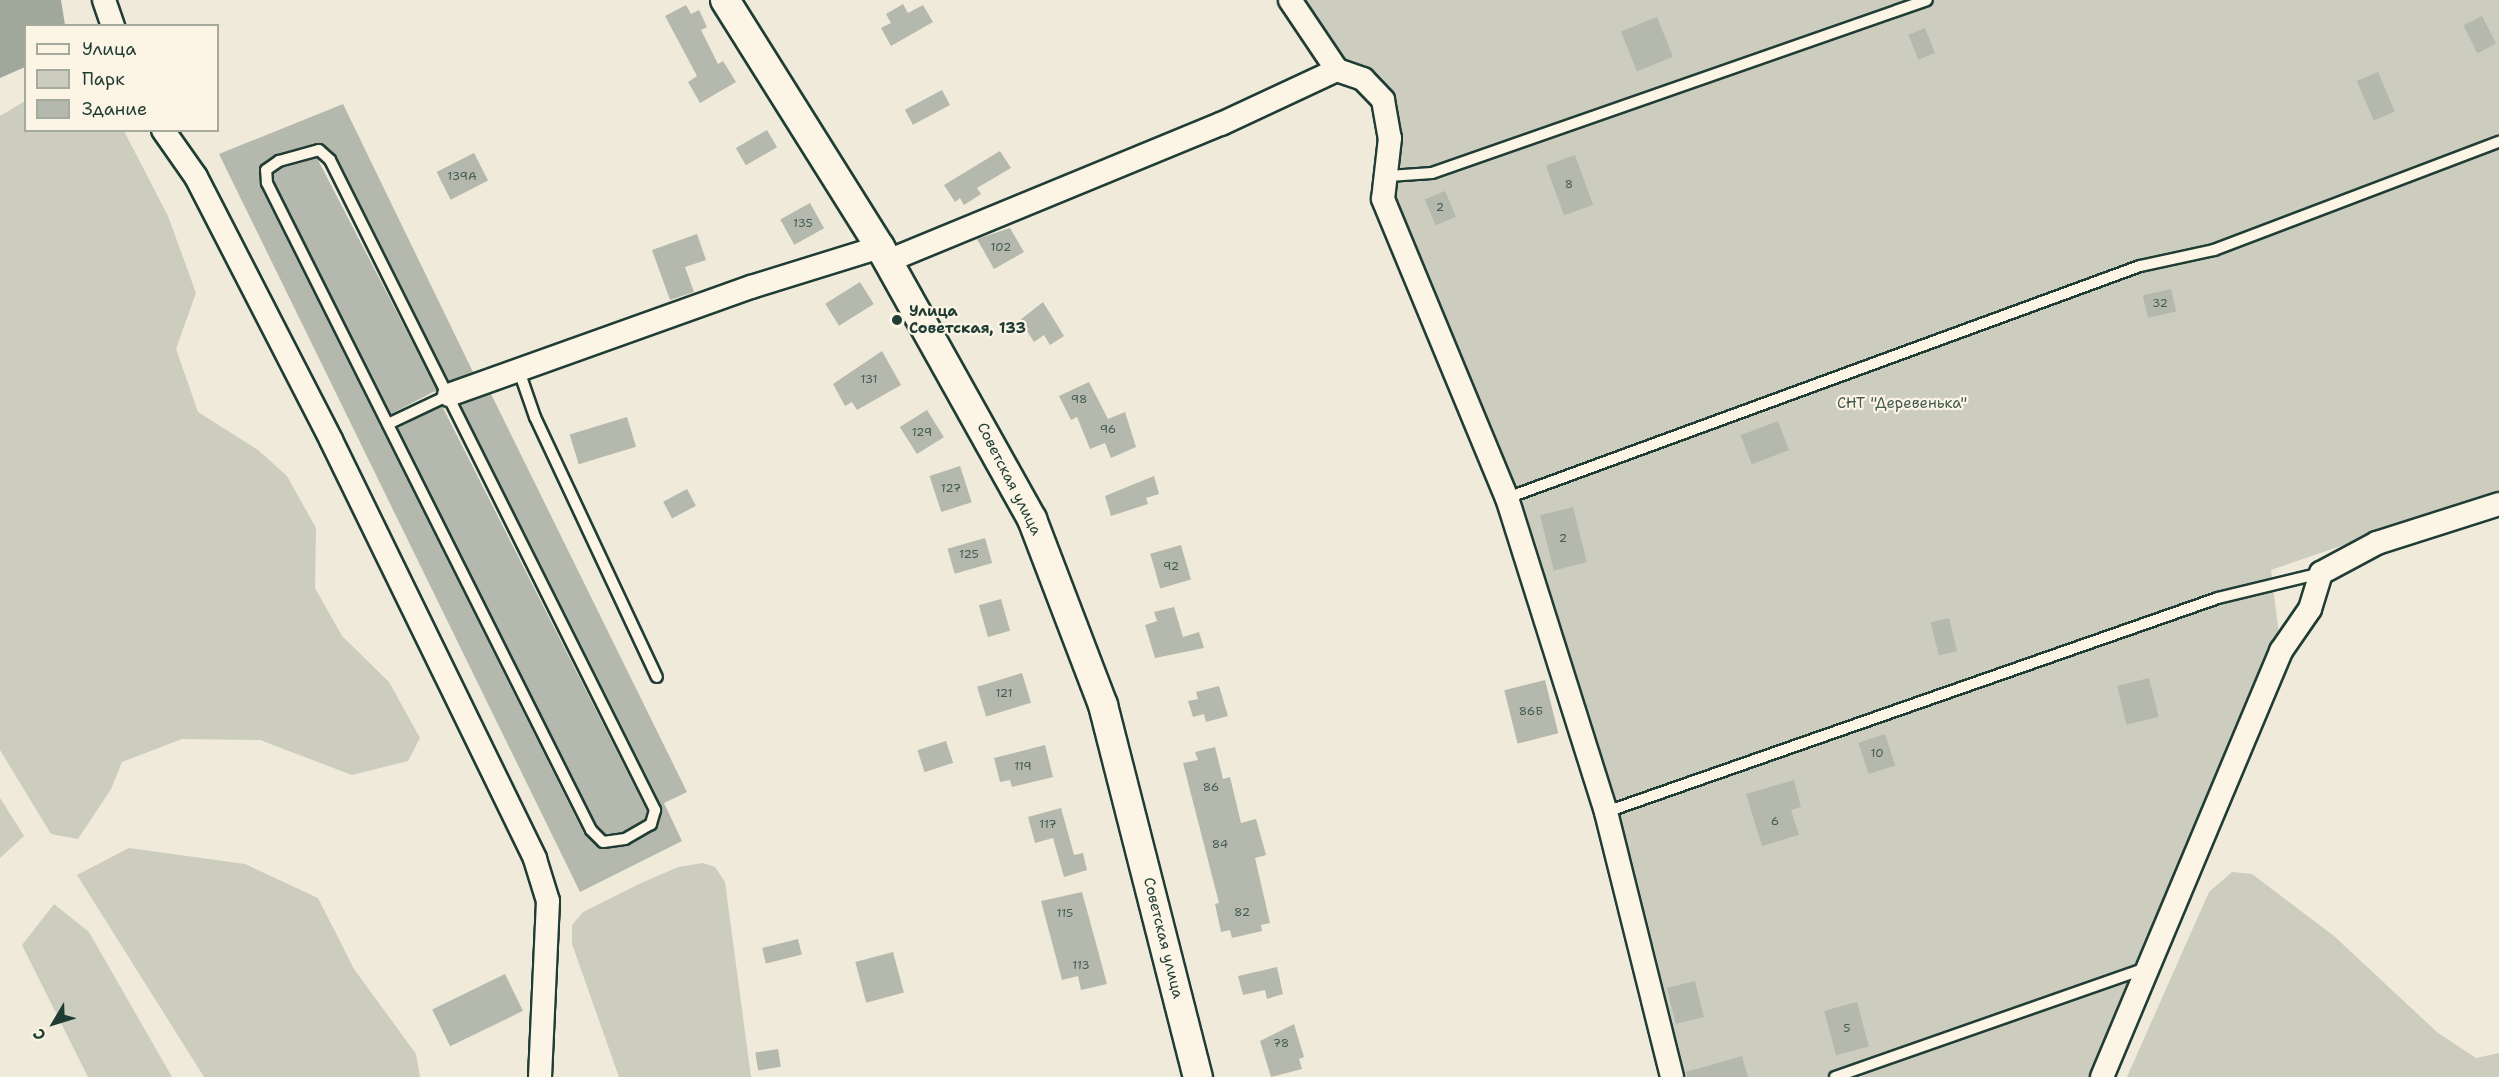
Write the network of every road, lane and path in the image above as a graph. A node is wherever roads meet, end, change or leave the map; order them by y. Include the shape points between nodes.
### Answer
1 (104, 0) edge
2 (725, 0) edge
3 (1290, 0) edge
4 (1927, 0) edge
5 (112, 24) edge
6 (1337, 70) junction
7 (164, 132) edge
8 (2499, 142) edge
9 (1389, 176) junction
10 (884, 254) junction
11 (518, 368) junction
12 (449, 395) junction
13 (388, 424) junction
14 (1507, 498) junction
15 (2499, 504) edge
16 (2321, 573) junction
17 (657, 677) dead end
18 (1606, 812) junction
19 (2144, 969) junction
20 (540, 1077) edge
21 (1198, 1077) edge
22 (1672, 1077) edge
23 (1835, 1077) edge
24 (2102, 1077) edge

1 - 5 street
2 - 10 street, Советская улица
3 - 6 street
4 - 9 lane via 1432,173
6 - 9 street via 1363,79 1383,100 1390,138
6 - 10 street via 1221,124
7 - 20 street via 196,177 331,440 535,859 548,901
8 - 14 lane via 2214,250 2140,266
9 - 14 street via 1383,199
10 - 11 street
10 - 21 street, Советская улица via 1032,519 1103,705
11 - 12 street
11 - 17 lane via 535,417
12 - 13 lane
12 - 13 lane via 330,160 319,150 279,161 266,170 267,183
12 - 13 lane via 655,810 651,824 625,839 603,842 591,830
14 - 18 street
15 - 16 street via 2377,543
16 - 18 lane via 2218,598
16 - 19 street via 2310,609 2281,651
18 - 22 street
19 - 23 lane
19 - 24 street

